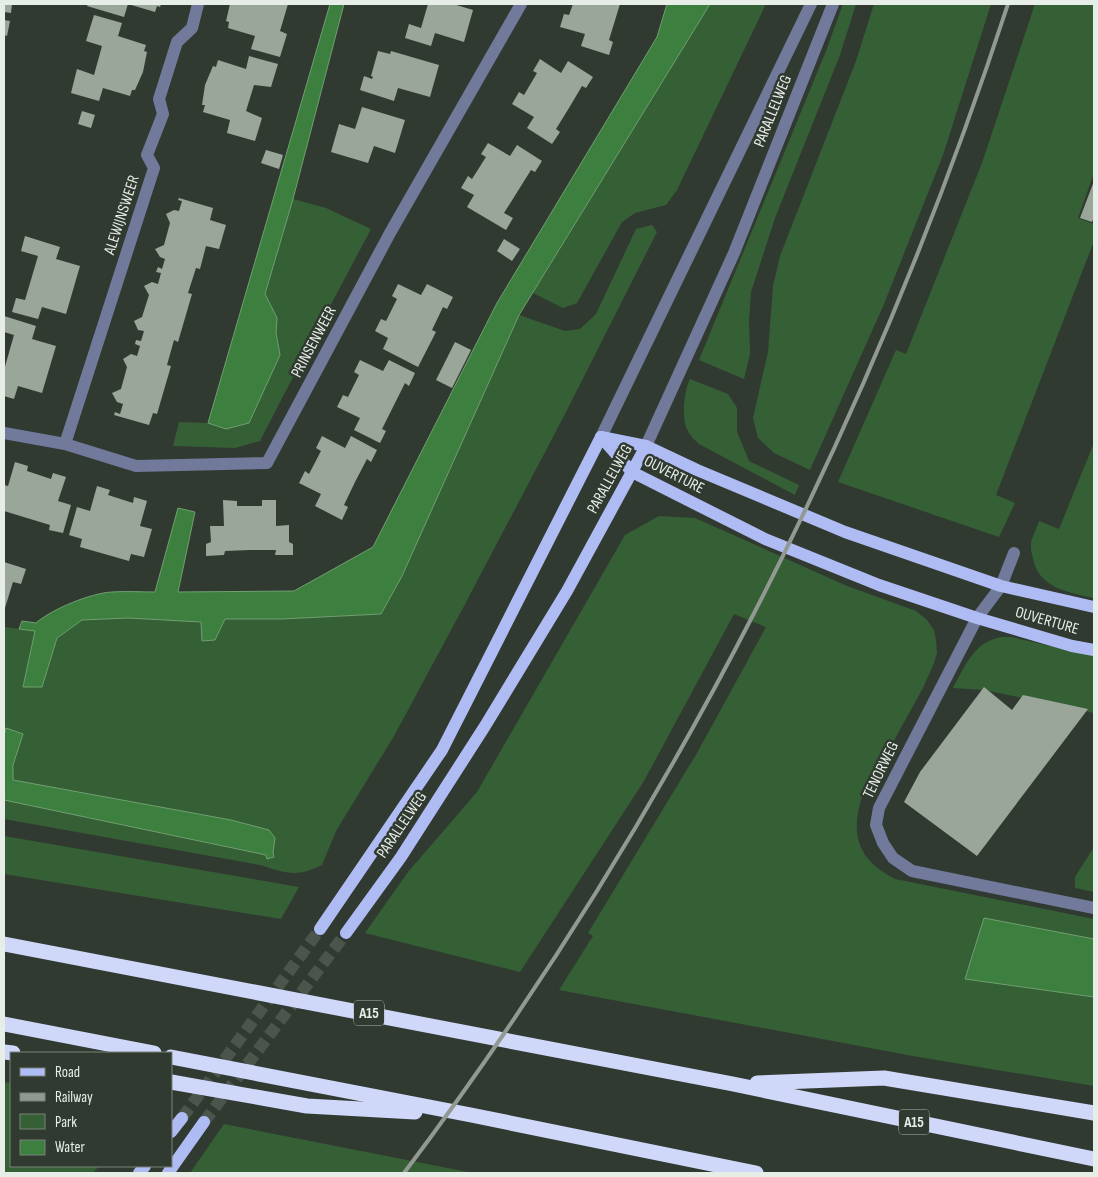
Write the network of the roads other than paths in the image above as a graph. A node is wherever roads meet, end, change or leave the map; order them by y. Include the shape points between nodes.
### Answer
1 (198, 4) edge
2 (522, 4) edge
3 (811, 4) edge
4 (833, 4) edge
5 (4, 432) edge
6 (601, 437) junction
7 (65, 444) junction
8 (646, 446) junction
9 (632, 472) junction
10 (1014, 553) dead end
11 (1001, 586) junction
12 (1094, 607) edge
13 (977, 618) junction
14 (1094, 650) edge
15 (1094, 908) edge
16 (320, 929) tunnel mouth
17 (346, 933) tunnel mouth
18 (4, 944) edge
19 (4, 1024) edge
20 (149, 1052) edge
21 (172, 1056) edge
22 (172, 1082) edge
23 (733, 1084) junction
24 (1094, 1113) edge
25 (471, 1115) junction
26 (182, 1118) tunnel mouth
27 (204, 1122) tunnel mouth
28 (172, 1131) edge
29 (1094, 1159) edge
30 (168, 1173) edge
31 (756, 1173) edge

1 - 7 street, ALEWIJNSWEER via 192,28 177,42 159,100 163,114 146,155 154,168
2 - 7 street, PRINSENWEER via 390,233 267,463 136,466
3 - 6 street, PARALLELWEG
4 - 8 street, PARALLELWEG via 734,253
5 - 7 street, PRINSENWEER
6 - 8 main road, OUVERTURE
6 - 9 main road, OUVERTURE
6 - 16 main road, PARALLELWEG via 442,750
8 - 9 main road, PARALLELWEG
8 - 11 main road, OUVERTURE via 845,532
9 - 13 main road, OUVERTURE via 765,539 879,585
9 - 17 main road, PARALLELWEG via 567,591 485,726 401,857
10 - 11 street, TENORWEG
11 - 12 main road, OUVERTURE
11 - 13 street, TENORWEG
13 - 14 main road, OUVERTURE
13 - 15 street, TENORWEG via 879,808 876,825 883,843 893,858 912,871
18 - 23 highway, A15
19 - 20 highway
21 - 25 highway
22 - 25 highway via 307,1106
23 - 24 highway, A15 via 884,1078
23 - 29 highway, A15
25 - 31 highway
26 - 28 main road
27 - 30 main road

